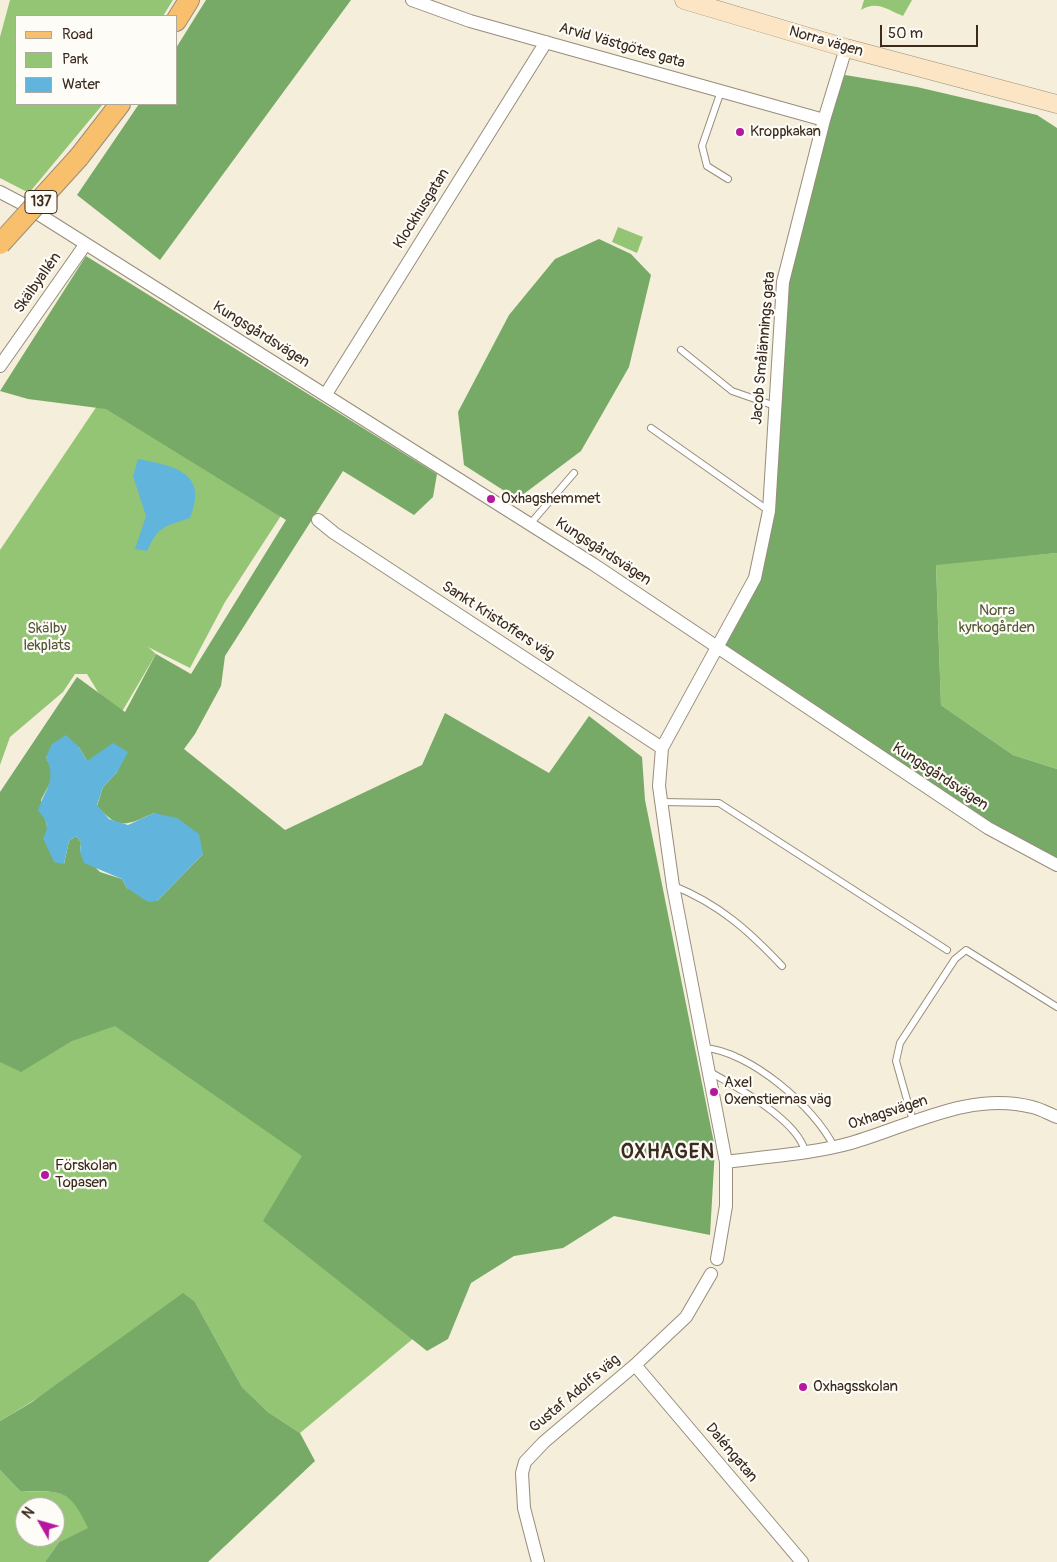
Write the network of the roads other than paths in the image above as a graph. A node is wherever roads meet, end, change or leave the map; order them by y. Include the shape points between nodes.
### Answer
1 (189, 0) edge
2 (412, 0) edge
3 (684, 0) edge
4 (178, 18) edge
5 (546, 42) junction
6 (846, 48) junction
7 (720, 91) junction
8 (1057, 104) edge
9 (119, 105) edge
10 (824, 120) junction
11 (728, 178) dead end
12 (0, 192) edge
13 (0, 244) edge
14 (85, 245) junction
15 (681, 350) dead end
16 (0, 366) edge
17 (326, 394) junction
18 (775, 406) junction
19 (651, 428) dead end
20 (574, 473) dead end
21 (769, 511) junction
22 (318, 520) dead end
23 (530, 524) junction
24 (718, 647) junction
25 (662, 748) junction
26 (661, 802) junction
27 (1057, 865) edge
28 (673, 886) junction
29 (947, 950) dead end
30 (782, 966) dead end
31 (1057, 1007) edge
32 (705, 1048) junction
33 (710, 1072) junction
34 (1057, 1117) edge
35 (913, 1121) junction
36 (834, 1146) junction
37 (805, 1151) junction
38 (726, 1162) junction
39 (717, 1259) joint
40 (711, 1274) joint
41 (635, 1365) junction
42 (538, 1562) edge
43 (802, 1562) edge

1 - 4 main road
2 - 5 street, Arvid Västgötes gata via 470,21
3 - 6 main road, Norra vägen
5 - 7 street, Arvid Västgötes gata
5 - 17 street, Klockhusgatan
6 - 8 main road, Norra vägen
6 - 10 street, Jacob Smålännings gata
7 - 10 street, Arvid Västgötes gata
7 - 11 lane via 702,146 707,166
9 - 13 main road, 137, bridge via 79,157
10 - 18 street, Jacob Smålännings gata via 783,282
12 - 14 street, Kungsgårdsvägen
14 - 16 street, Skälbyallén
14 - 17 street, Kungsgårdsvägen
15 - 18 lane via 732,390
17 - 23 street, Kungsgårdsvägen
18 - 21 street, Jacob Smålännings gata
19 - 21 lane
20 - 23 lane
21 - 24 street, Jacob Smålännings gata via 755,578
22 - 25 street, Sankt Kristoffers väg
23 - 24 street, Kungsgårdsvägen
24 - 25 street
24 - 27 street, Kungsgårdsvägen via 980,822
25 - 26 street
26 - 28 street
26 - 29 lane via 719,803
28 - 30 lane via 699,896 730,917 750,932
28 - 32 street
31 - 35 lane via 966,950 955,959 900,1043 896,1061
32 - 33 street
32 - 36 lane via 720,1049 765,1074 802,1104
33 - 37 lane via 775,1114 802,1141
33 - 38 street
34 - 35 street, Oxhagsvägen via 1032,1107 999,1102 966,1105
35 - 36 street, Oxhagsvägen
36 - 37 street, Oxhagsvägen
37 - 38 street, Oxhagsvägen
38 - 39 street via 726,1206
39 - 40 lane
40 - 41 street, Gustaf Adolfs väg via 686,1318
41 - 42 street, Gustaf Adolfs väg via 525,1462 522,1474 524,1508
41 - 43 street, Daléngatan

